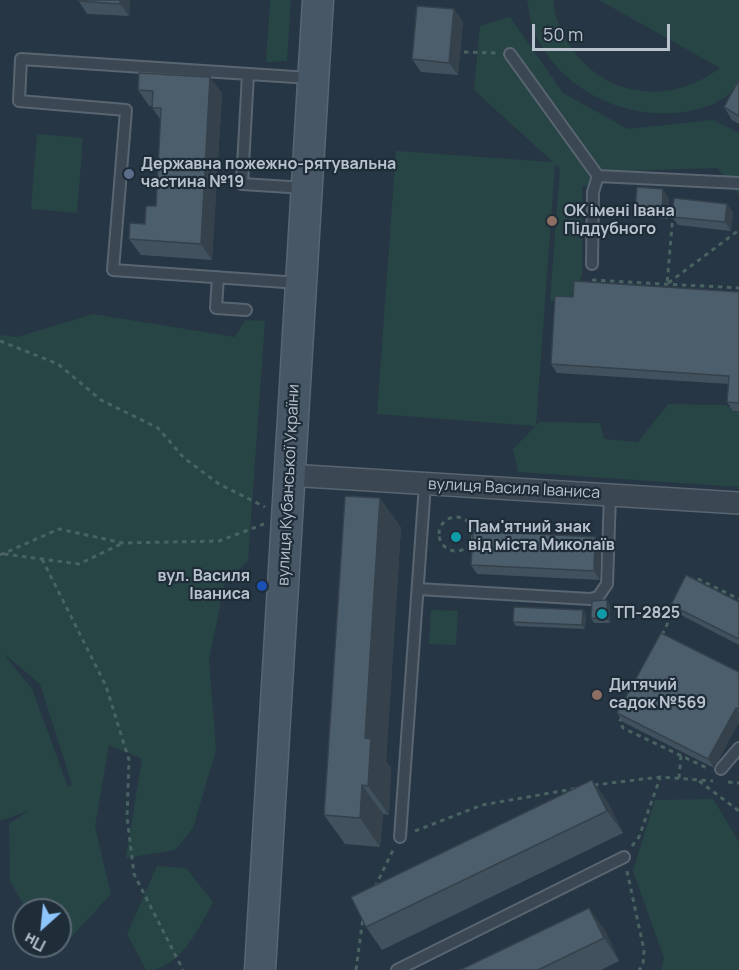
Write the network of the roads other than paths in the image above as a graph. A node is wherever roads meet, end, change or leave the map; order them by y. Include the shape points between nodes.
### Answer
1 (318, 0) edge
2 (510, 54) road end
3 (248, 74) junction
4 (314, 78) junction
5 (598, 176) junction
6 (739, 183) edge
7 (307, 188) junction
8 (592, 264) road end
9 (218, 277) junction
10 (301, 283) junction
11 (246, 310) dead end
12 (289, 475) junction
13 (425, 484) junction
14 (610, 495) junction
15 (739, 502) edge
16 (418, 589) junction
17 (739, 748) edge
18 (721, 769) road end
19 (400, 837) road end
20 (624, 857) road end
21 (260, 970) edge
22 (397, 970) edge

1 - 4 street, вулиця Кубанської України
2 - 5 lane
3 - 4 lane
3 - 7 lane via 242,184
3 - 9 lane via 21,59 19,101 126,110 113,270
4 - 7 street, вулиця Кубанської України
5 - 6 lane
5 - 8 lane via 593,192
7 - 10 street, вулиця Кубанської України
9 - 10 lane
9 - 11 lane via 216,308
10 - 12 street, вулиця Кубанської України
12 - 13 street, вулиця Василя Іваниса
12 - 21 street, вулиця Кубанської України
13 - 14 street, вулиця Василя Іваниса
13 - 16 lane
14 - 15 street, вулиця Василя Іваниса
14 - 16 lane via 607,584 598,597
16 - 19 lane
17 - 18 lane
20 - 22 lane

